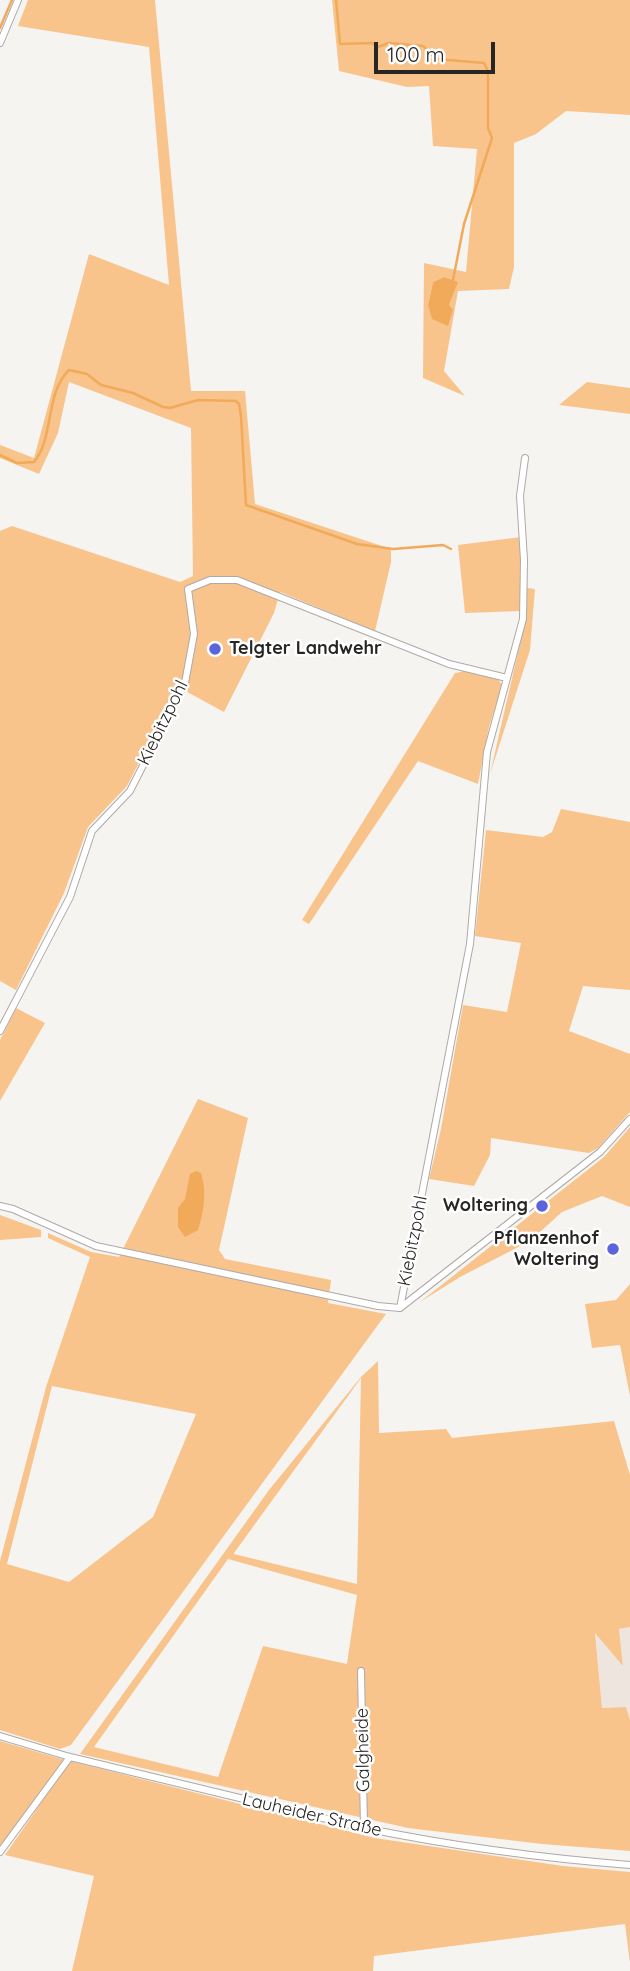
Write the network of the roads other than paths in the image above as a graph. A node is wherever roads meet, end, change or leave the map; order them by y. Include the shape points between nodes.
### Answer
1 (18, 0) edge
2 (0, 43) edge
3 (525, 458) dead end
4 (507, 678) junction
5 (0, 1031) edge
6 (630, 1119) edge
7 (0, 1206) edge
8 (400, 1308) junction
9 (362, 1671) dead end
10 (0, 1736) edge
11 (70, 1756) junction
12 (364, 1828) junction
13 (0, 1852) edge
14 (630, 1865) edge

1 - 2 street
3 - 4 street, Kiebitzpohl via 520,496 523,619
4 - 5 street, Kiebitzpohl via 449,664 237,580 210,580 188,589 194,634 185,684 130,790 92,831 69,897
4 - 8 street, Kiebitzpohl via 485,771 470,944
6 - 8 street, Kiebitzpohl via 600,1152
7 - 8 street, Kiebitzpohl via 109,1249
9 - 12 street, Galgheide
10 - 11 street, Lauheider Straße
11 - 12 street, Lauheider Straße
11 - 13 street
12 - 14 street, Lauheider Straße

